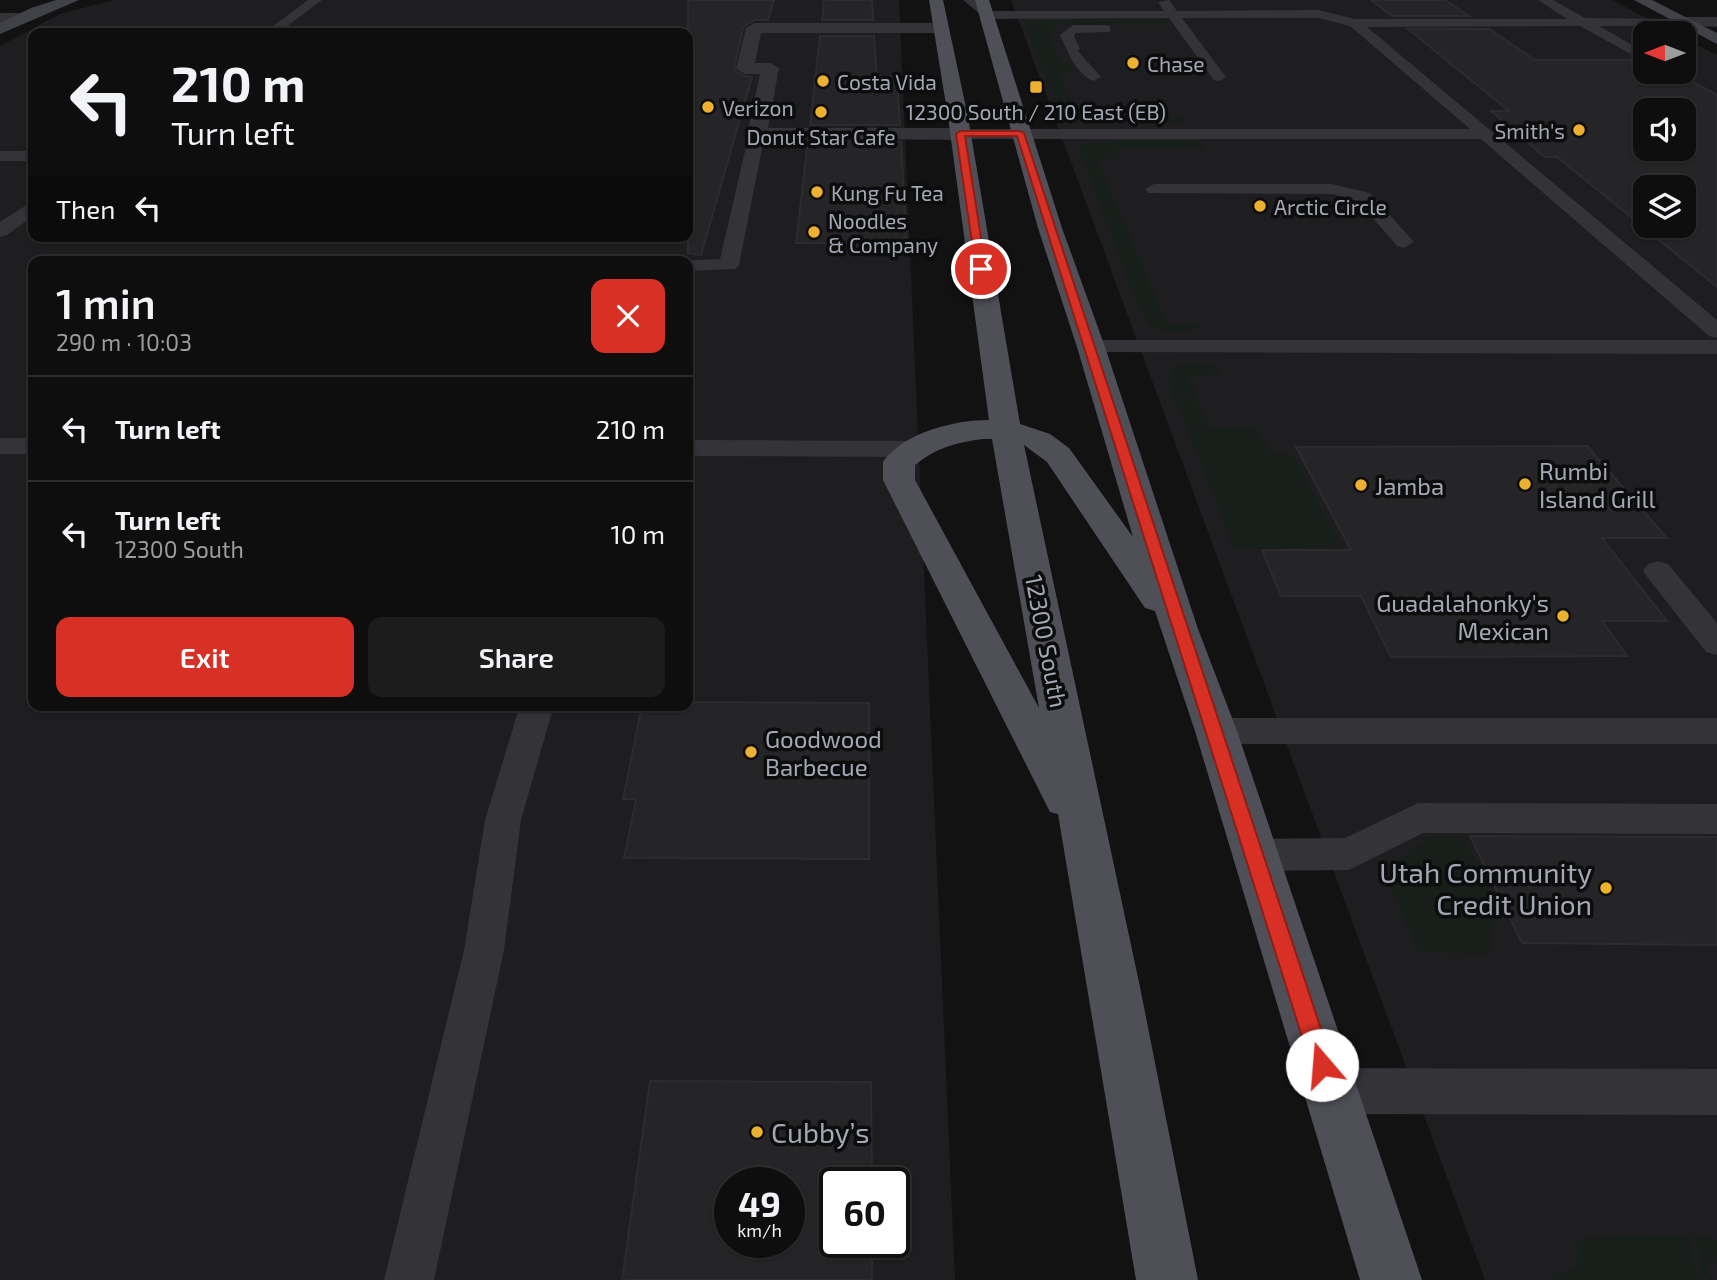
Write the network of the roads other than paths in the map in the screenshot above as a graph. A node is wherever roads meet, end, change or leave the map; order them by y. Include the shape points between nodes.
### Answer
1 (72, 0) edge
2 (316, 0) edge
3 (936, 0) edge
4 (969, 0) edge
5 (1163, 0) edge
6 (1544, 0) edge
7 (1641, 0) edge
8 (984, 7) edge
9 (1491, 7) dead end
10 (0, 18) edge
11 (23, 18) junction
12 (1681, 21) edge
13 (1179, 22) junction
14 (1696, 22) edge
15 (1717, 22) edge
16 (1356, 23) junction
17 (1516, 23) junction
18 (1584, 23) junction
19 (1633, 23) edge
20 (277, 28) edge
21 (940, 28) junction
22 (1696, 28) edge
23 (0, 29) edge
24 (1717, 39) edge
25 (1633, 51) edge
26 (1094, 77) dead end
27 (1219, 77) dead end
28 (1020, 133) junction
29 (757, 134) junction
30 (960, 134) junction
31 (1484, 134) junction
32 (0, 156) edge
33 (28, 156) edge
34 (1154, 189) dead end
35 (28, 211) edge
36 (0, 231) edge
37 (1404, 242) dead end
38 (693, 265) edge
39 (1717, 331) edge
40 (1091, 347) junction
41 (1717, 347) edge
42 (1006, 431) junction
43 (0, 446) edge
44 (28, 446) edge
45 (693, 448) edge
46 (913, 449) junction
47 (1658, 570) dead end
48 (1179, 629) junction
49 (1717, 644) edge
50 (535, 711) edge
51 (1717, 731) edge
52 (1216, 732) junction
53 (1717, 819) edge
54 (1085, 835) junction
55 (1255, 855) junction
56 (1331, 1091) junction
57 (1717, 1092) edge
58 (409, 1280) edge
59 (1167, 1280) edge
60 (1391, 1280) edge

1 - 11 street
2 - 20 lane
3 - 21 main road, 12300 South
4 - 8 lane
5 - 13 lane
6 - 18 lane
7 - 12 street
8 - 13 lane
8 - 28 main road
9 - 17 lane
10 - 11 street
11 - 23 street
13 - 16 lane via 1318,14
13 - 26 lane via 1073,29 1068,34 1074,52
13 - 27 lane
14 - 15 street
16 - 17 lane
16 - 31 lane
17 - 18 lane
18 - 19 lane
18 - 25 lane
21 - 29 street via 754,28 745,68 770,68
21 - 30 main road, 12300 South
22 - 24 street
28 - 30 lane
28 - 31 lane
28 - 40 main road
29 - 30 street
29 - 38 lane via 729,265
30 - 42 main road, 12300 South
31 - 39 lane
32 - 33 lane
34 - 37 lane via 1332,189 1364,197
35 - 36 lane
40 - 41 lane
40 - 48 main road
42 - 46 main road via 958,432
42 - 48 main road via 1037,439 1058,455
42 - 54 main road, 12300 South
43 - 44 lane
45 - 46 lane
46 - 54 main road via 899,462 899,480
47 - 49 lane
48 - 52 main road
50 - 58 lane via 503,820 482,961
51 - 52 lane
52 - 55 main road
53 - 55 lane via 1418,818 1349,854
54 - 59 main road, 12300 South
55 - 56 main road
56 - 57 lane
56 - 60 main road

